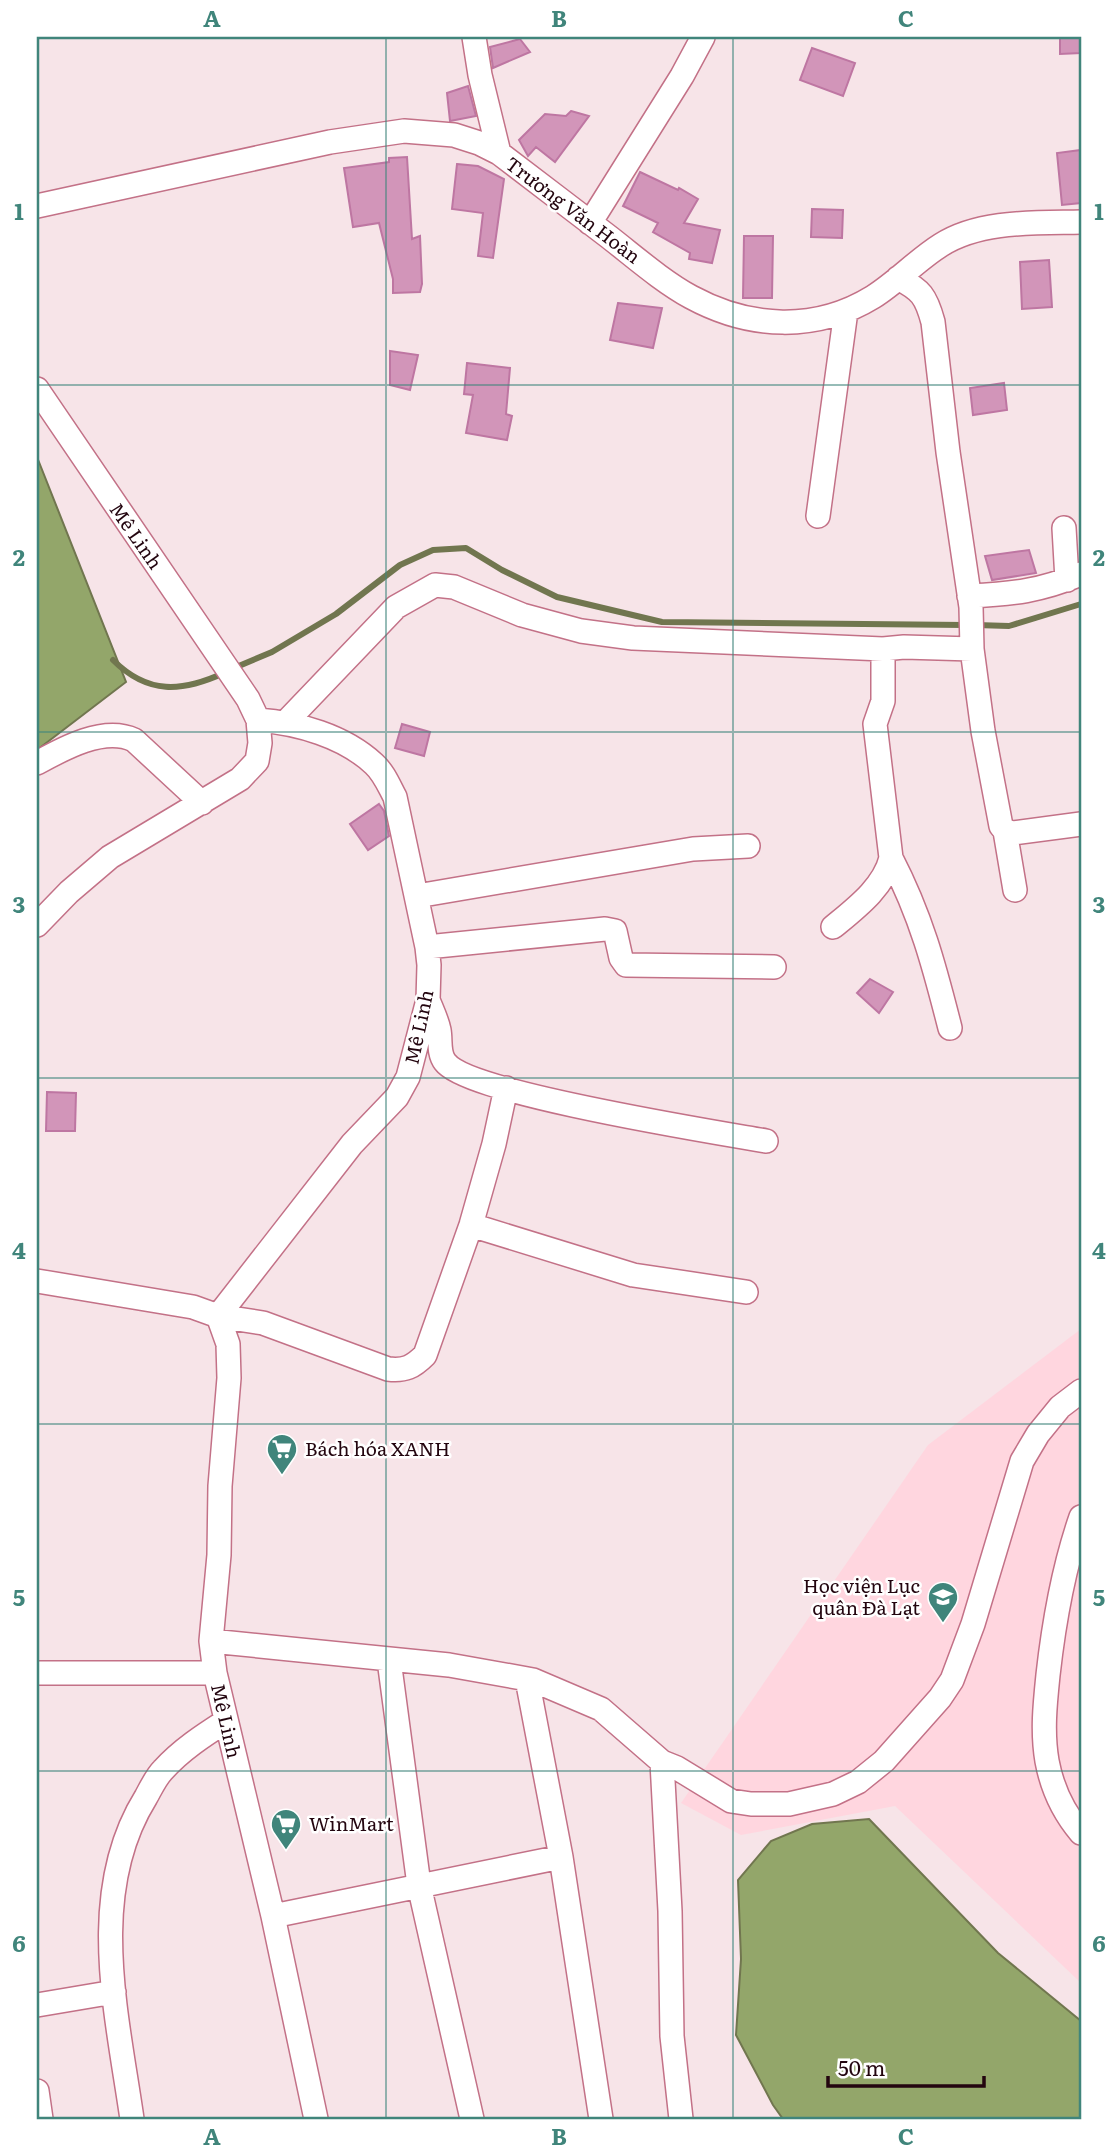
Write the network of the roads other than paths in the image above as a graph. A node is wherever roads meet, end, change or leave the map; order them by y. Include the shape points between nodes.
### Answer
1 (474, 37) edge
2 (703, 37) edge
3 (499, 153) junction
4 (37, 206) edge
5 (1081, 222) edge
6 (590, 223) junction
7 (898, 278) junction
8 (846, 311) junction
9 (37, 388) edge
10 (818, 516) dead end
11 (1064, 528) dead end
12 (1074, 577) edge
13 (970, 601) junction
14 (972, 641) junction
15 (883, 649) junction
16 (253, 709) junction
17 (286, 722) junction
18 (37, 763) edge
19 (202, 803) junction
20 (1081, 824) edge
21 (1005, 831) junction
22 (748, 846) dead end
23 (891, 858) junction
24 (1015, 890) dead end
25 (417, 896) junction
26 (37, 925) edge
27 (833, 927) dead end
28 (427, 947) junction
29 (774, 967) dead end
30 (428, 1000) junction
31 (950, 1028) dead end
32 (506, 1088) junction
33 (766, 1141) dead end
34 (471, 1225) junction
35 (37, 1281) edge
36 (746, 1292) dead end
37 (218, 1316) junction
38 (1081, 1391) edge
39 (1081, 1517) edge
40 (211, 1641) junction
41 (389, 1660) junction
42 (37, 1673) edge
43 (215, 1673) junction
44 (527, 1679) junction
45 (226, 1721) junction
46 (662, 1762) junction
47 (1081, 1833) edge
48 (561, 1857) junction
49 (419, 1885) junction
50 (273, 1916) junction
51 (114, 1992) junction
52 (37, 2005) edge
53 (37, 2091) edge
54 (41, 2119) edge
55 (132, 2119) edge
56 (316, 2119) edge
57 (472, 2119) edge
58 (601, 2119) edge
59 (681, 2119) edge

1 - 3 street
2 - 6 street
3 - 4 street, Trương Văn Hoàn via 454,135 404,131 330,142
3 - 6 street, Trương Văn Hoàn
5 - 7 street, Trương Văn Hoàn via 1033,223 963,234 925,255
6 - 8 street, Trương Văn Hoàn via 665,280 709,306 790,323 823,320
7 - 8 street, Trương Văn Hoàn
7 - 13 street via 922,294 933,322
8 - 10 street
9 - 16 street, Mê Linh
11 - 12 street
12 - 13 street via 1055,586
13 - 14 street
14 - 15 street
14 - 21 street via 983,732
15 - 17 street via 633,638 581,631 522,615 463,590 435,585 396,607
15 - 23 street via 883,701 875,724
16 - 17 street, Mê Linh
16 - 19 street via 260,743 257,761 240,779
17 - 25 street, Mê Linh via 346,746 375,765 395,797
18 - 19 street via 95,738 124,736
19 - 26 street via 110,857
20 - 21 street
21 - 24 street
22 - 25 street via 693,849
23 - 27 street via 880,883
23 - 31 street via 927,939
25 - 28 street, Mê Linh
28 - 29 street via 605,929 615,931 626,965
28 - 30 street, Mê Linh
30 - 32 street via 445,1062 456,1072
30 - 37 street, Mê Linh via 416,1054 397,1097 352,1144
32 - 33 street
32 - 34 street
34 - 36 street via 633,1275
34 - 37 street via 425,1354 402,1370 263,1324
35 - 37 street via 193,1307
37 - 40 street, Mê Linh via 228,1344 229,1378
38 - 46 street via 1060,1407 1022,1461 952,1679 884,1761 858,1782 833,1794 789,1804 731,1801
39 - 47 street via 1059,1592 1044,1721 1053,1784
40 - 41 street
40 - 43 street, Mê Linh
41 - 44 street
41 - 49 street
42 - 43 street
43 - 45 street, Mê Linh
44 - 46 street via 601,1709
44 - 48 street
45 - 50 street, Mê Linh
45 - 51 street via 162,1770 127,1833 111,1898
46 - 59 street via 672,2036
48 - 49 street
48 - 58 street
49 - 50 street
49 - 57 street
50 - 56 street, Mê Linh
51 - 52 street
51 - 55 street
53 - 54 street

